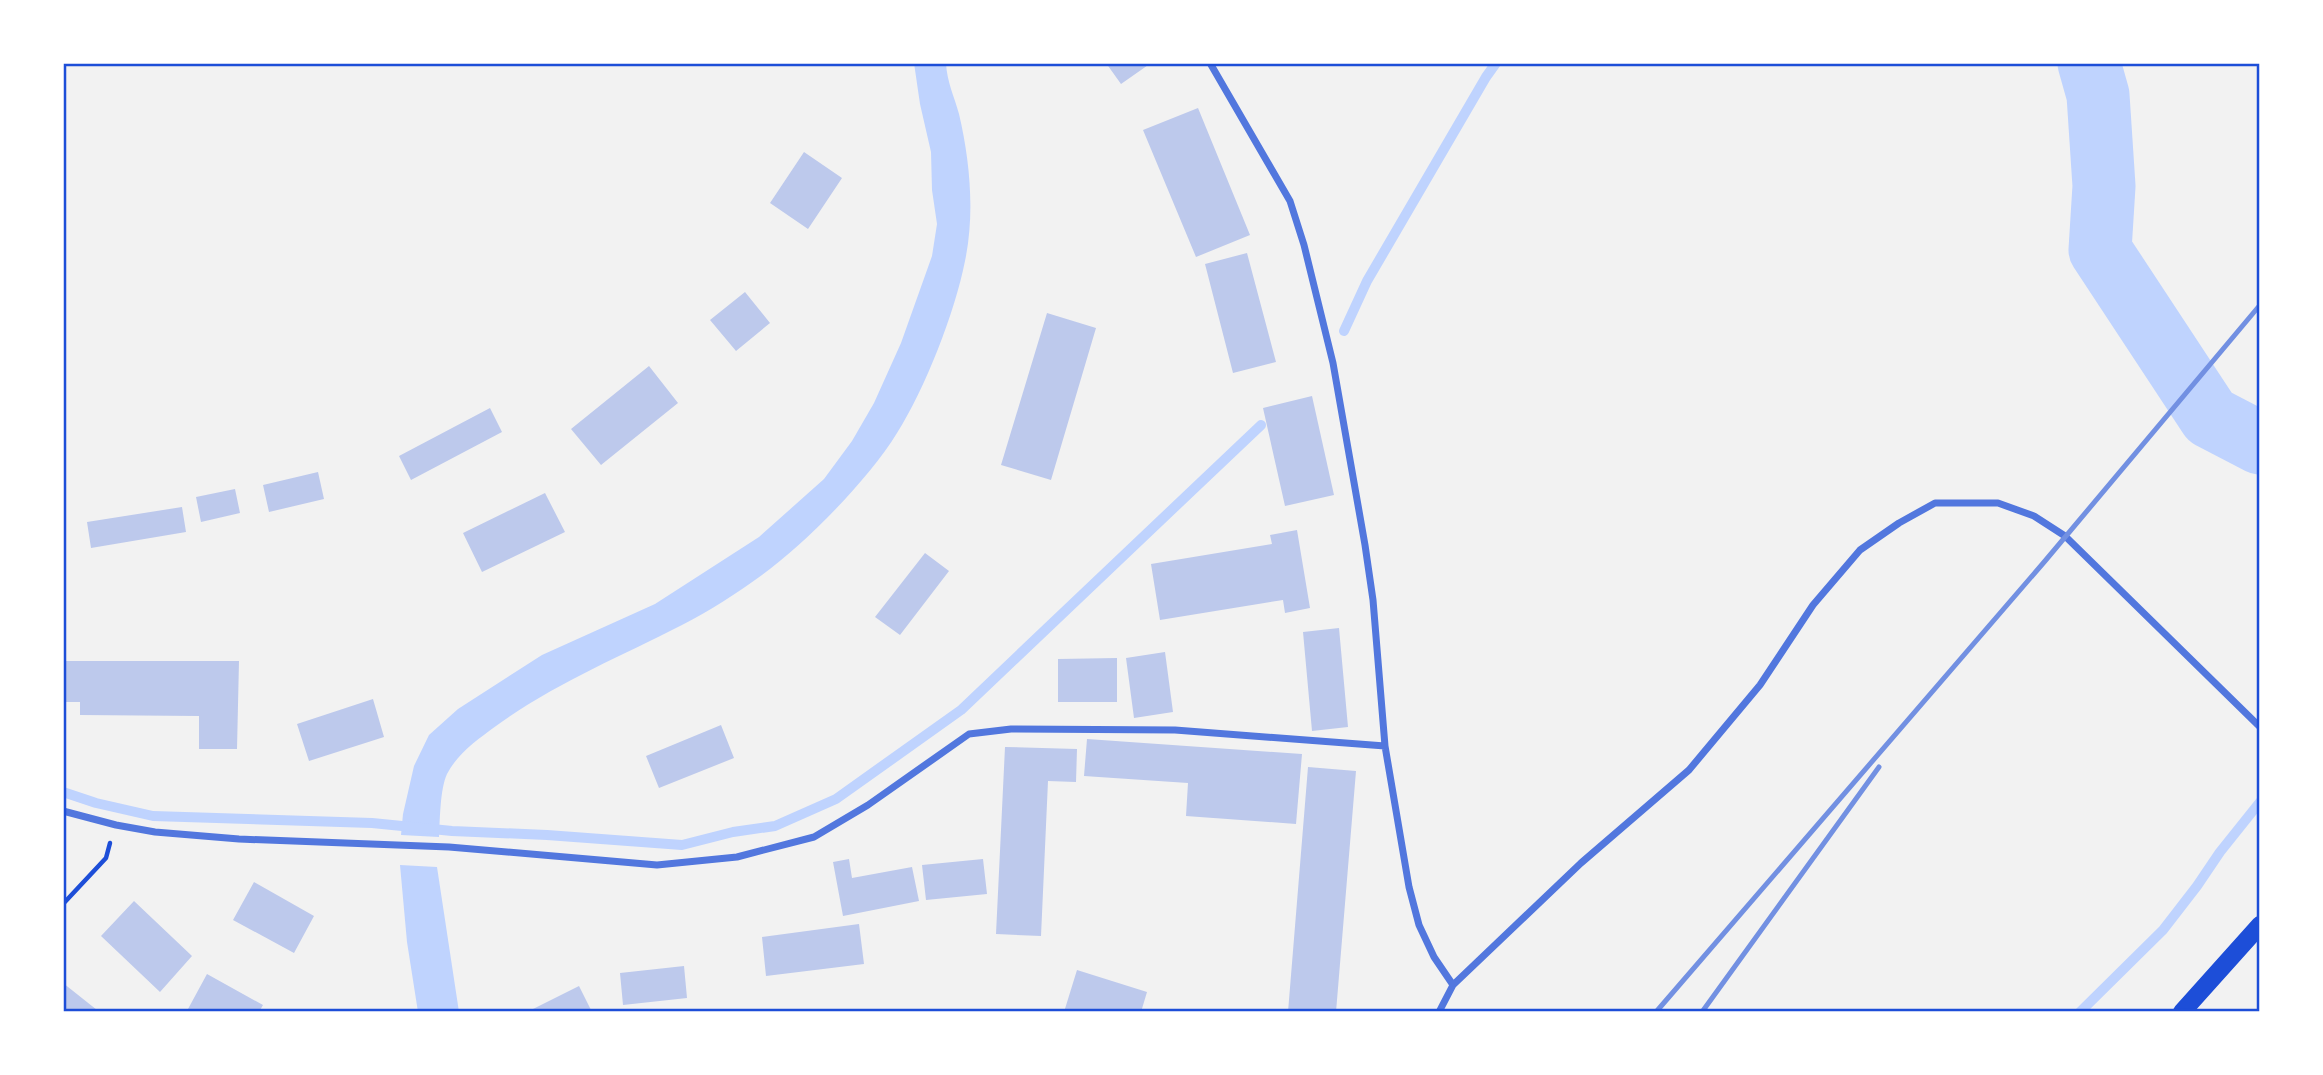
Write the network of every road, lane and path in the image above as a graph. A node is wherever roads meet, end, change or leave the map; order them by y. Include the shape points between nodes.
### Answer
1 (1210, 63) edge
2 (2260, 727) edge
3 (1385, 746) junction
4 (63, 811) edge
5 (116, 825) junction
6 (63, 904) edge
7 (2260, 925) edge
8 (1453, 985) junction
9 (1439, 1012) edge
10 (2182, 1012) edge

1 - 3 street via 1290,201 1321,308 1371,586
2 - 8 street via 2065,536 2034,516 1998,503 1935,503 1860,550 1812,605 1760,685 1689,770 1581,863
3 - 5 street via 1175,730 1011,729 970,734 814,837 737,857 657,865 449,846 203,836
3 - 8 street via 1419,925
4 - 5 street
5 - 6 path via 106,858
7 - 10 main road
8 - 9 street

